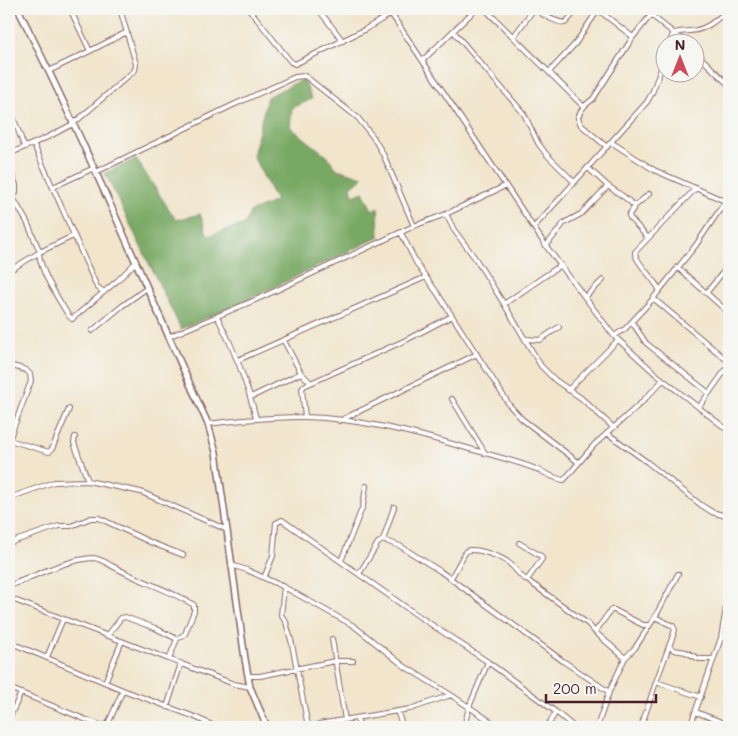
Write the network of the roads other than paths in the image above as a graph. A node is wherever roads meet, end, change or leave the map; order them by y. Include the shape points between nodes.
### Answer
1 (18, 9) edge
2 (70, 9) edge
3 (120, 9) edge
4 (249, 9) edge
5 (318, 9) edge
6 (388, 9) edge
7 (399, 9) edge
8 (476, 9) edge
9 (486, 9) edge
10 (534, 9) edge
11 (578, 9) edge
12 (597, 9) edge
13 (648, 9) edge
14 (729, 9) edge
15 (392, 14) junction
16 (651, 15) junction
17 (453, 31) junction
18 (127, 32) junction
19 (672, 32) edge
20 (679, 32) edge
21 (514, 36) junction
22 (633, 37) junction
23 (343, 41) junction
24 (90, 52) junction
25 (422, 60) junction
26 (706, 63) edge
27 (49, 71) junction
28 (550, 71) junction
29 (656, 82) edge
30 (729, 86) edge
31 (9, 106) edge
32 (583, 106) junction
33 (72, 124) junction
34 (611, 142) junction
35 (24, 146) junction
36 (607, 147) junction
37 (9, 154) edge
38 (9, 167) edge
39 (588, 168) junction
40 (95, 170) junction
41 (574, 182) junction
42 (505, 186) junction
43 (608, 186) junction
44 (53, 188) junction
45 (696, 188) junction
46 (649, 194) dead end
47 (729, 196) edge
48 (11, 197) edge
49 (725, 201) junction
50 (635, 206) junction
51 (446, 214) junction
52 (414, 226) junction
53 (534, 227) junction
54 (400, 232) junction
55 (73, 236) junction
56 (648, 238) junction
57 (546, 246) junction
58 (39, 253) junction
59 (136, 262) junction
60 (561, 265) junction
61 (729, 265) edge
62 (677, 267) junction
63 (12, 269) dead end
64 (426, 276) junction
65 (603, 280) dead end
66 (147, 288) junction
67 (660, 289) junction
68 (104, 292) junction
69 (707, 292) junction
70 (585, 297) junction
71 (653, 298) junction
72 (504, 304) junction
73 (729, 313) edge
74 (217, 316) junction
75 (452, 316) junction
76 (632, 322) junction
77 (559, 327) dead end
78 (92, 331) dead end
79 (614, 336) junction
80 (168, 337) junction
81 (526, 339) junction
82 (618, 340) junction
83 (284, 341) junction
84 (477, 354) junction
85 (238, 360) junction
86 (729, 363) edge
87 (9, 365) edge
88 (301, 373) junction
89 (663, 380) junction
90 (310, 382) junction
91 (568, 390) junction
92 (709, 393) junction
93 (251, 397) junction
94 (452, 399) dead end
95 (699, 407) junction
96 (69, 409) dead end
97 (256, 418) junction
98 (304, 418) junction
99 (339, 421) junction
100 (208, 424) junction
101 (613, 427) junction
102 (729, 431) edge
103 (606, 433) junction
104 (75, 437) dead end
105 (9, 440) edge
106 (485, 453) junction
107 (578, 462) junction
108 (88, 481) junction
109 (366, 486) dead end
110 (9, 498) edge
111 (394, 507) dead end
112 (729, 517) edge
113 (225, 529) junction
114 (382, 540) junction
115 (9, 543) edge
116 (519, 544) dead end
117 (183, 555) dead end
118 (341, 561) junction
119 (231, 565) junction
120 (359, 574) junction
121 (678, 574) dead end
122 (264, 578) junction
123 (451, 578) junction
124 (527, 580) junction
125 (9, 586) edge
126 (284, 587) junction
127 (729, 590) edge
128 (9, 598) edge
129 (655, 617) junction
130 (63, 619) junction
131 (650, 625) junction
132 (594, 632) junction
133 (107, 636) junction
134 (177, 639) junction
135 (332, 639) dead end
136 (122, 641) junction
137 (9, 642) edge
138 (669, 646) junction
139 (47, 657) junction
140 (625, 658) junction
141 (168, 659) junction
142 (713, 659) junction
143 (335, 661) junction
144 (353, 661) dead end
145 (488, 662) junction
146 (181, 663) junction
147 (296, 668) junction
148 (248, 676) junction
149 (105, 682) junction
150 (656, 682) junction
151 (250, 687) junction
152 (9, 688) edge
153 (123, 690) junction
154 (609, 692) junction
155 (21, 693) junction
156 (451, 695) junction
157 (701, 697) junction
158 (167, 707) junction
159 (469, 707) junction
160 (397, 711) junction
161 (556, 712) junction
162 (696, 712) junction
163 (356, 718) junction
164 (9, 719) edge
165 (89, 720) junction
166 (345, 720) junction
167 (488, 720) junction
168 (108, 724) junction
169 (729, 725) edge
170 (86, 727) edge
171 (112, 727) edge
172 (216, 727) edge
173 (267, 727) edge
174 (313, 727) edge
175 (361, 727) edge
176 (403, 727) edge
177 (464, 727) edge
178 (486, 727) edge
179 (499, 727) edge
180 (547, 727) edge
181 (574, 727) edge
182 (597, 727) edge
183 (641, 727) edge
184 (690, 727) edge

1 - 27 main road
2 - 24 street
3 - 18 street
4 - 23 street via 293,64
5 - 23 street
6 - 15 street
7 - 15 street
8 - 17 street
9 - 21 street
10 - 11 street via 550,19 566,23
10 - 21 street
12 - 22 street
12 - 28 street via 574,44
13 - 16 street
14 - 20 street via 712,25
15 - 23 street
15 - 25 street
16 - 19 street
16 - 22 street
17 - 25 street
17 - 41 street via 524,114 546,154
18 - 24 street
18 - 33 street via 136,68
21 - 28 street
22 - 32 street via 593,99
24 - 27 street
25 - 42 street
26 - 30 street
27 - 33 main road
28 - 32 street
29 - 34 street via 647,102
31 - 35 street
32 - 36 street via 579,121
33 - 35 street
33 - 40 main road
34 - 36 street
34 - 45 street via 654,170
35 - 37 street
35 - 44 street via 34,145
36 - 39 street
38 - 48 street via 17,188
39 - 41 street
39 - 43 street
40 - 44 street
40 - 52 street via 295,77 305,76 358,118 373,137
40 - 59 main road
41 - 53 street
42 - 51 street
42 - 53 street
43 - 50 street
43 - 57 street via 581,214 564,223
44 - 55 street
45 - 49 street
45 - 56 street
46 - 50 street
47 - 49 street
48 - 58 street via 27,222
49 - 62 street
50 - 56 street via 629,217
51 - 52 street
51 - 72 street
52 - 54 street
53 - 57 street
54 - 64 street
54 - 74 street
55 - 58 street
55 - 68 street via 98,287
56 - 67 street via 635,257
57 - 60 street
58 - 63 street
58 - 68 street via 49,280 71,318
59 - 66 main road
59 - 68 street
60 - 70 street
60 - 72 street
61 - 69 street
62 - 67 street
62 - 69 street
64 - 75 street
64 - 83 street
65 - 70 street
66 - 78 street
66 - 80 main road
67 - 71 street
69 - 73 street
70 - 79 street
71 - 76 street
71 - 86 street
72 - 81 street
74 - 80 street
74 - 85 street
75 - 84 street
75 - 90 street
76 - 79 street
76 - 92 street via 646,343
77 - 81 street via 540,340
79 - 82 street
80 - 100 main road
81 - 91 street via 540,366
82 - 89 street
82 - 91 street
83 - 85 street
83 - 88 street
84 - 99 street
84 - 107 street via 514,411
85 - 93 street
86 - 92 street
87 - 105 street via 26,370 31,381
88 - 90 street
88 - 93 street
89 - 95 street
89 - 101 street
90 - 98 street via 302,389
91 - 101 street
92 - 95 street
93 - 97 street
94 - 106 street
95 - 102 street
96 - 105 street via 49,452
97 - 98 street
97 - 100 street
98 - 99 street
99 - 106 street via 410,433
100 - 113 main road via 216,452
101 - 103 street
103 - 107 street
103 - 112 street via 701,505
104 - 108 street via 74,443
106 - 107 street via 562,480
108 - 110 street via 54,482
108 - 113 street via 148,494
109 - 118 street via 363,506
111 - 114 street
113 - 119 main road
114 - 120 street
114 - 123 street via 400,546
115 - 117 street via 58,526 99,518
116 - 124 street via 542,556
118 - 120 street
118 - 122 street via 280,520 276,523 272,560
119 - 122 street
119 - 148 main road
120 - 145 street
121 - 129 street
122 - 126 street
123 - 124 street via 466,551 476,549 509,563
123 - 154 street
124 - 132 street via 588,624
125 - 134 street via 80,560 97,558 194,605 185,634
126 - 147 street via 281,615 286,622
126 - 156 street via 354,626 404,666
127 - 142 street via 721,638
128 - 130 street
129 - 131 street
129 - 138 street via 674,628
130 - 133 street
130 - 139 street
131 - 132 street via 643,625 611,610
131 - 140 street
132 - 140 street
133 - 134 street via 125,617
133 - 136 street
134 - 141 street
135 - 143 street
136 - 141 street
136 - 149 street
137 - 139 street
138 - 142 street via 699,660
138 - 150 street
139 - 149 street
140 - 154 street
141 - 146 street
142 - 157 street
143 - 144 street
143 - 147 street
143 - 166 street
145 - 159 street
145 - 161 street
146 - 151 street
146 - 158 street
147 - 148 street
147 - 174 street via 306,717
148 - 151 main road
149 - 153 street
150 - 157 street
150 - 183 street
151 - 173 main road
152 - 155 street
153 - 158 street
153 - 168 street
154 - 182 street
155 - 164 street
155 - 165 street
156 - 159 street
156 - 160 street
157 - 162 street
158 - 172 street
159 - 167 street
159 - 177 street
160 - 163 street
160 - 176 street
161 - 180 street
161 - 181 street
162 - 169 street
162 - 184 street
163 - 166 street
163 - 175 street
165 - 168 street via 104,726
165 - 170 street
166 - 174 street
167 - 178 street
167 - 179 street
168 - 171 street

